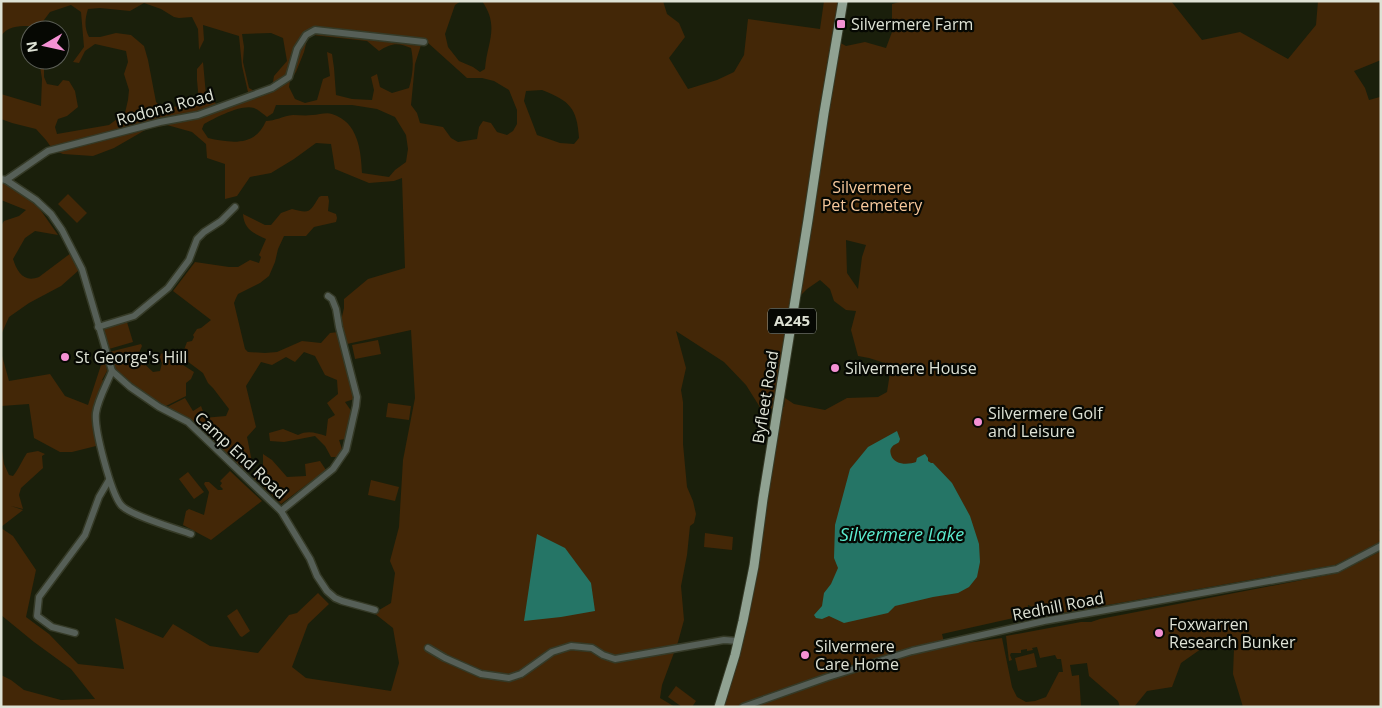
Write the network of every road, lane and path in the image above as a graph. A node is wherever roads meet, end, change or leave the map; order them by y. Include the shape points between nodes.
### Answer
1 (843, 1) edge
2 (424, 42) dead end
3 (4, 180) edge
4 (235, 207) dead end
5 (328, 296) dead end
6 (98, 327) junction
7 (112, 371) junction
8 (109, 480) junction
9 (281, 511) junction
10 (191, 534) dead end
11 (1381, 546) edge
12 (375, 610) dead end
13 (75, 634) dead end
14 (738, 641) junction
15 (428, 648) dead end
16 (719, 707) edge
17 (743, 707) edge

1 - 14 main road, Byfleet Road / A245 via 754,566
2 - 3 street, Rodona Road via 315,30 306,35 297,49 289,77 272,88 198,116 160,122 48,151
3 - 6 street via 36,200 57,221 82,269
4 - 6 street via 197,239 189,260 168,288 134,316
5 - 9 street via 336,309 357,397 356,406 346,450 333,469
6 - 7 street
7 - 8 street via 96,416
7 - 9 street, Camp End Road via 152,402 188,422
8 - 10 street via 121,505 134,514
8 - 13 street via 85,535 39,597 37,616 52,627
9 - 12 street, Camp End Road via 327,591 337,599
11 - 17 street, Redhill Road via 1337,569 1044,621 912,651
14 - 15 street via 724,640 615,658 592,648 571,646 552,652 521,674 509,678 481,674
14 - 16 main road, Byfleet Road / A245

